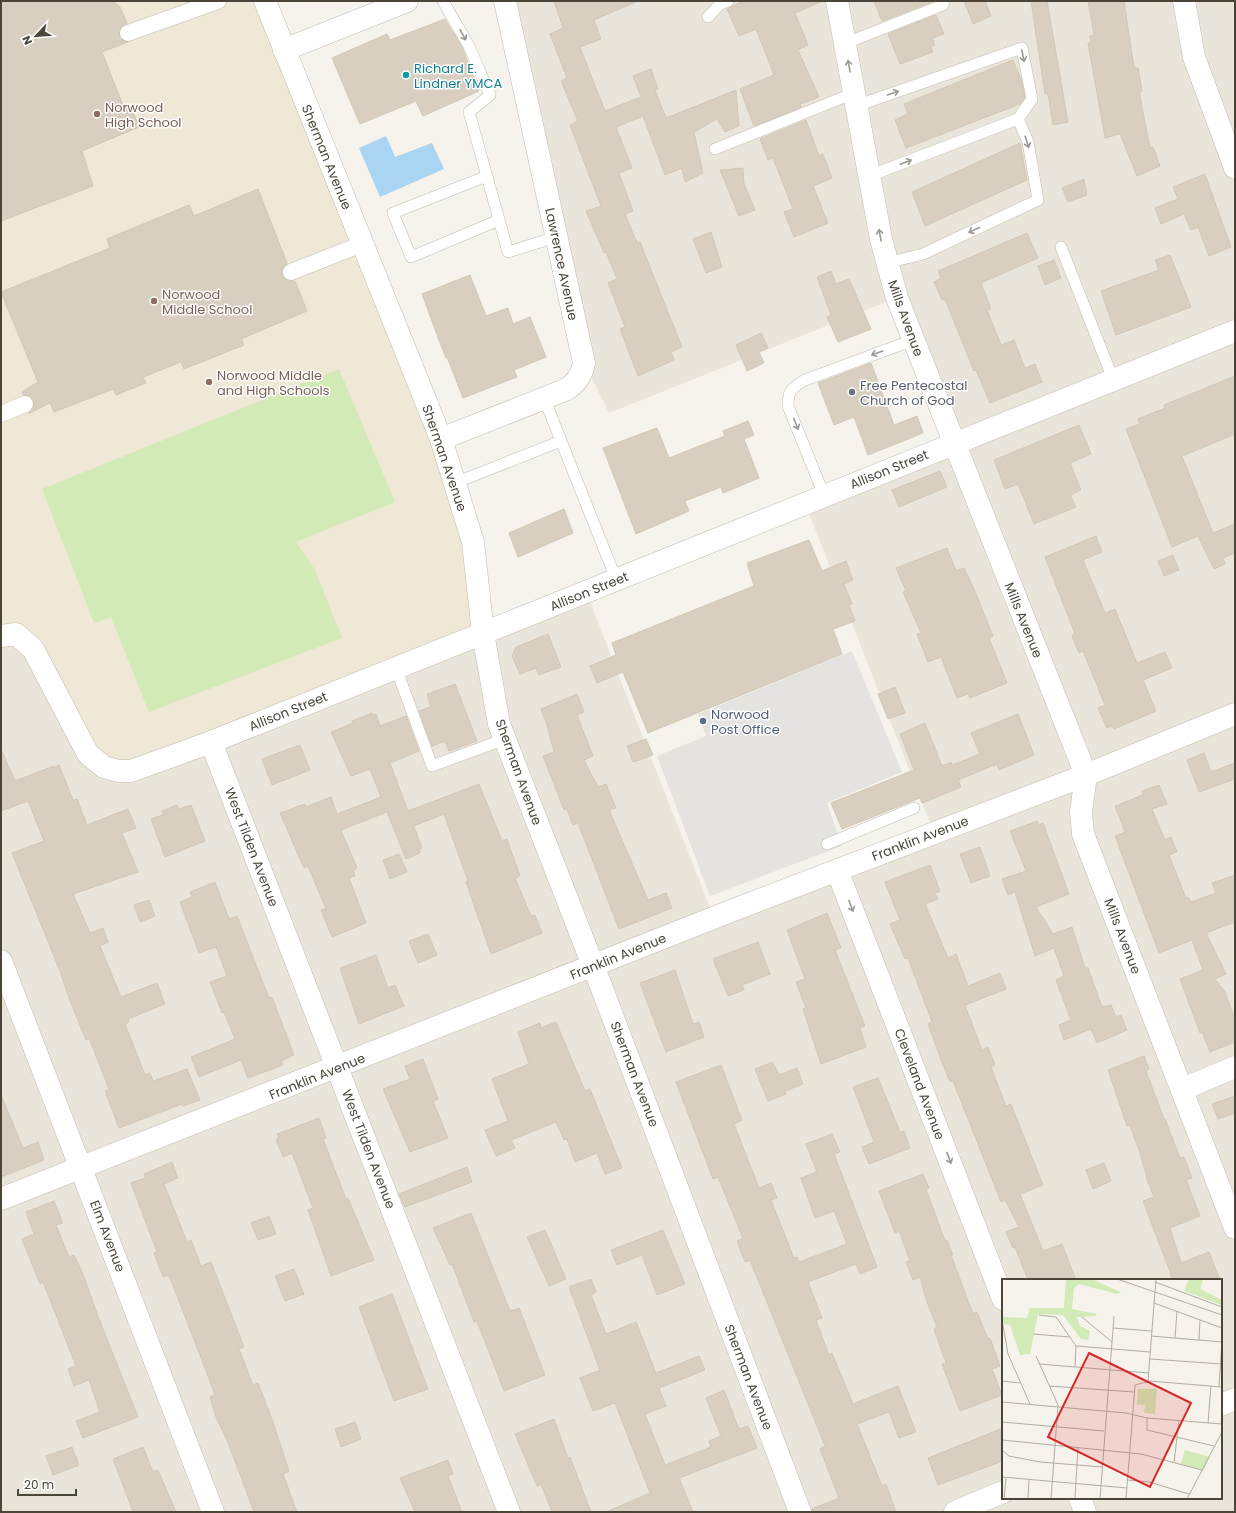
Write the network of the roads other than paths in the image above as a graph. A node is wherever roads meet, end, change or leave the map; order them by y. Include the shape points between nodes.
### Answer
1 (218, 1) edge
2 (264, 1) edge
3 (407, 1) edge
4 (443, 1) edge
5 (504, 1) edge
6 (728, 1) edge
7 (838, 1) edge
8 (944, 1) edge
9 (1184, 1) edge
10 (708, 17) dead end
11 (128, 33) dead end
12 (846, 43) junction
13 (284, 50) junction
14 (855, 99) junction
15 (1018, 120) junction
16 (715, 149) dead end
17 (1235, 168) edge
18 (487, 176) junction
19 (869, 176) junction
20 (499, 220) junction
21 (556, 237) junction
22 (362, 244) junction
23 (1061, 247) dead end
24 (887, 262) junction
25 (291, 272) dead end
26 (1235, 331) edge
27 (913, 340) junction
28 (1113, 379) junction
29 (544, 398) junction
30 (25, 404) dead end
31 (1, 414) edge
32 (441, 439) junction
33 (561, 441) junction
34 (954, 443) junction
35 (455, 483) junction
36 (824, 496) junction
37 (616, 579) junction
38 (483, 633) junction
39 (1, 636) edge
40 (396, 668) junction
41 (1235, 714) edge
42 (505, 739) junction
43 (211, 742) junction
44 (1086, 775) junction
45 (914, 808) dead end
46 (827, 844) dead end
47 (837, 870) junction
48 (1, 961) edge
49 (593, 965) junction
50 (1235, 1067) edge
51 (337, 1068) junction
52 (1182, 1089) junction
53 (82, 1168) junction
54 (1, 1199) edge
55 (1235, 1228) edge
56 (1002, 1295) edge
57 (1235, 1399) edge
58 (1222, 1404) edge
59 (1002, 1492) edge
60 (1080, 1499) edge
61 (213, 1512) edge
62 (509, 1512) edge
63 (800, 1512) edge
64 (956, 1512) edge
65 (1085, 1512) edge

1 - 11 street
2 - 13 street, Sherman Avenue
3 - 13 street
4 -> 18 lane via 469,46 490,95 469,112
5 - 21 street, Lawrence Avenue
6 - 10 lane via 720,4
7 - 12 street, Mills Avenue
8 - 12 lane via 943,5
9 - 17 street via 1194,57
14 -> 12 street, Mills Avenue
13 - 22 street, Sherman Avenue
14 -> 15 lane via 1022,48 1032,99
14 - 16 lane
14 - 19 street, Mills Avenue
19 -> 15 lane
15 -> 24 lane via 1028,142 1038,200 923,254
18 - 20 lane
18 - 20 lane via 394,213 411,257
24 -> 19 street, Mills Avenue
20 - 21 lane via 508,252
21 - 29 street, Lawrence Avenue via 584,363 580,376 571,387
22 - 25 street
22 - 32 street, Sherman Avenue
23 - 28 lane
24 - 27 street, Mills Avenue via 896,298
26 - 28 street, Allison Street
27 - 34 street, Mills Avenue
27 -> 36 lane via 805,380 793,387 788,396 788,406
28 - 34 street, Allison Street
29 - 32 street, Lawrence Avenue
29 - 33 lane
30 - 31 street
32 - 35 street, Sherman Avenue
33 - 35 lane
33 - 37 lane
34 - 36 street, Allison Street
34 - 44 street, Mills Avenue
35 - 38 street, Sherman Avenue via 473,542
36 - 37 street, Allison Street
37 - 38 street, Allison Street
38 - 40 street, Allison Street
38 - 42 street, Sherman Avenue via 499,724
39 - 43 street, Allison Street via 16,634 33,649 88,754 104,767 118,772 132,771
40 - 42 lane via 432,766
40 - 43 street, Allison Street
41 - 44 street, Franklin Avenue
42 - 49 street, Sherman Avenue
43 - 51 street, West Tilden Avenue
44 - 47 street, Franklin Avenue
44 - 52 street, Mills Avenue via 1081,812 1083,834
45 - 46 lane
47 - 49 street, Franklin Avenue
47 -> 56 street, Cleveland Avenue
48 - 53 street, Elm Avenue
49 - 51 street, Franklin Avenue
49 - 63 street, Sherman Avenue
50 - 52 street
51 - 53 street, Franklin Avenue
51 - 62 street, West Tilden Avenue
52 - 55 street, Mills Avenue
53 - 54 street, Franklin Avenue
53 - 61 street, Elm Avenue
57 - 58 street
59 - 64 street
60 - 65 street

